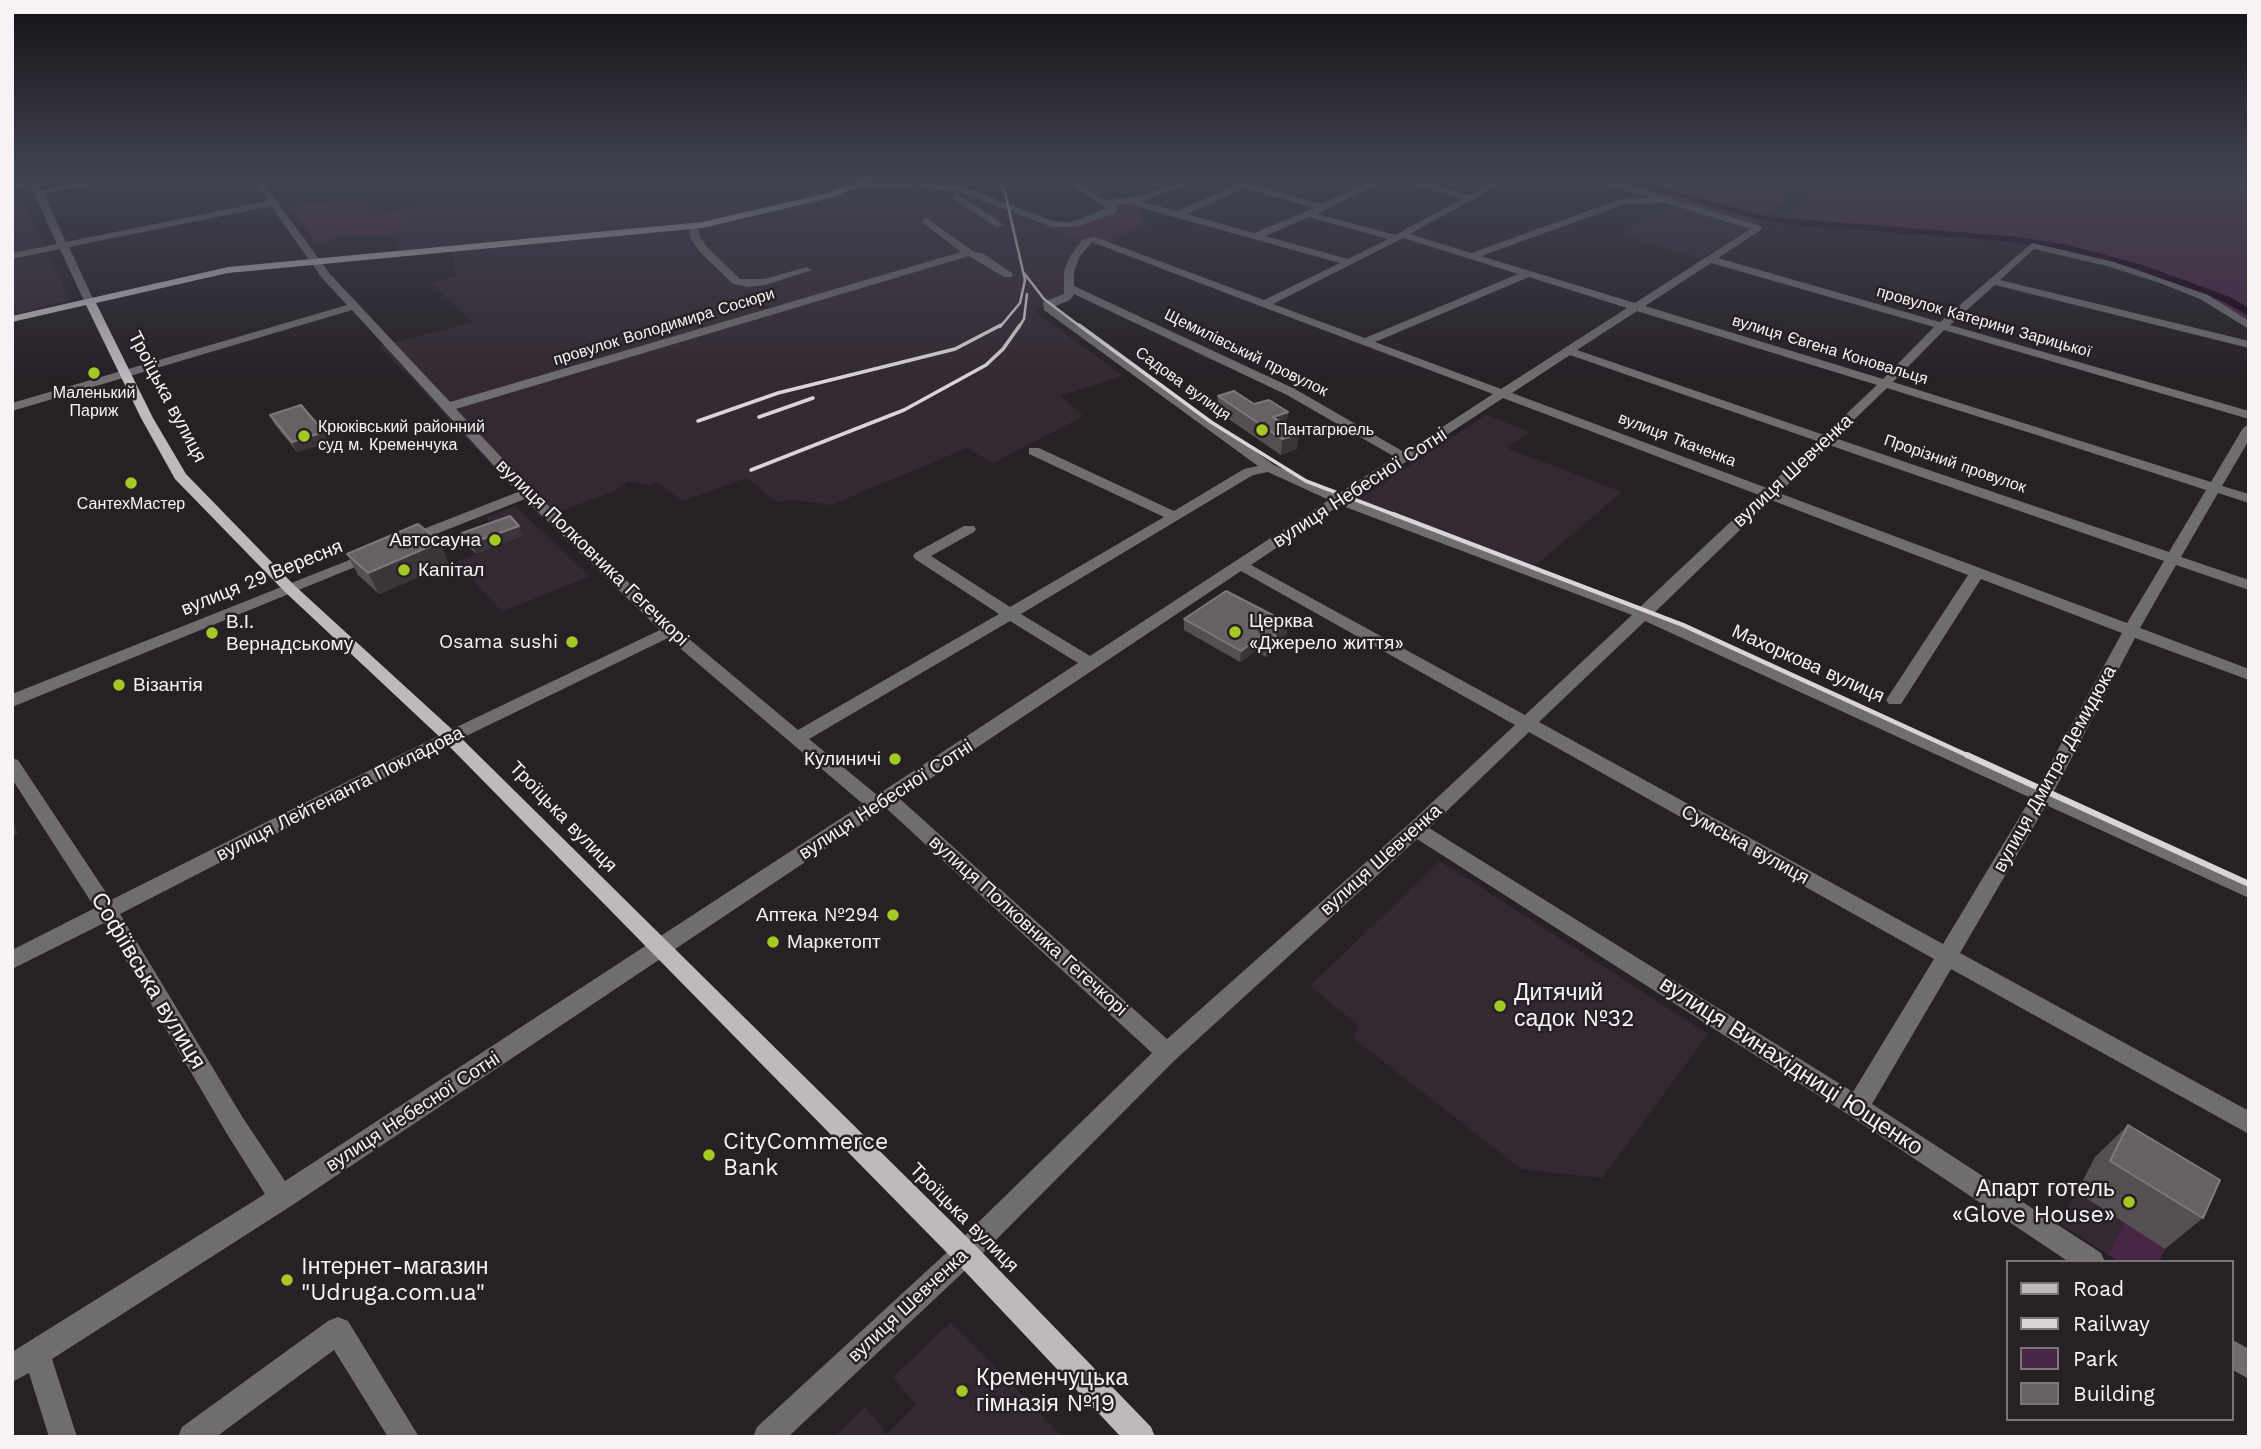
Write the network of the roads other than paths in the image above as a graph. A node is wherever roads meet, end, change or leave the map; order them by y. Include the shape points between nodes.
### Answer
1 (70, 245) edge
2 (303, 245) edge
3 (486, 245) edge
4 (700, 245) edge
5 (958, 245) edge
6 (1084, 245) edge
7 (1150, 245) edge
8 (1282, 245) edge
9 (1384, 245) edge
10 (1428, 245) edge
11 (1508, 245) edge
12 (1732, 245) edge
13 (63, 246) junction
14 (969, 253) junction
15 (12, 256) edge
16 (1472, 256) junction
17 (1710, 259) junction
18 (314, 260) junction
19 (1349, 262) junction
20 (807, 270) dead end
21 (1530, 273) junction
22 (1008, 275) dead end
23 (1993, 281) junction
24 (1068, 287) junction
25 (89, 301) junction
26 (1264, 304) junction
27 (355, 306) junction
28 (1637, 307) junction
29 (12, 319) edge
30 (1942, 326) junction
31 (2249, 326) edge
32 (1365, 342) junction
33 (2249, 345) edge
34 (1569, 351) junction
35 (124, 373) junction
36 (1885, 384) junction
37 (1503, 394) junction
38 (12, 407) edge
39 (448, 408) junction
40 (2249, 415) edge
41 (2249, 428) edge
42 (1827, 440) junction
43 (1034, 451) dead end
44 (1405, 458) junction
45 (1269, 468) junction
46 (2214, 487) junction
47 (527, 493) junction
48 (1768, 493) junction
49 (2249, 499) edge
50 (1340, 500) junction
51 (1175, 517) junction
52 (969, 529) dead end
53 (2173, 558) junction
54 (1242, 566) junction
55 (1977, 573) junction
56 (2249, 585) edge
57 (289, 588) junction
58 (1010, 614) junction
59 (1644, 614) junction
60 (2131, 630) junction
61 (670, 631) junction
62 (1091, 664) junction
63 (2249, 675) edge
64 (1895, 700) dead end
65 (12, 701) edge
66 (1527, 724) junction
67 (450, 737) junction
68 (795, 739) junction
69 (12, 765) edge
70 (2043, 794) junction
71 (883, 802) junction
72 (1416, 829) junction
73 (2249, 890) edge
74 (108, 912) junction
75 (660, 950) junction
76 (1948, 957) junction
77 (12, 960) edge
78 (1167, 1053) junction
79 (1857, 1107) junction
80 (2249, 1123) edge
81 (282, 1198) junction
82 (965, 1253) junction
83 (2089, 1260) edge
84 (2233, 1354) edge
85 (24, 1361) edge
86 (2249, 1365) edge
87 (64, 1437) edge
88 (192, 1437) edge
89 (405, 1437) edge
90 (767, 1437) edge
91 (1141, 1437) edge

1 - 13 street
2 - 18 street, вулиця Полковника Гегечкорі
3 - 18 main road
4 - 20 street via 737,282 765,282
5 - 14 street
6 - 24 street via 1069,272
7 - 26 street, вулиця Ткаченка
8 - 19 street
9 - 19 street
10 - 16 street, вулиця Євгена Коновальця
11 - 16 street
12 - 17 street, вулиця Небесної Сотні
13 - 15 street
13 - 25 street, Троїцька вулиця
14 - 22 street
14 - 39 street, провулок Володимира Сосюри
16 - 21 street, вулиця Євгена Коновальця
17 - 28 street, вулиця Небесної Сотні
17 - 30 street, провулок Катерини Зарицької
18 - 25 main road via 228,270
18 - 27 street, вулиця Полковника Гегечкорі
19 - 26 street
21 - 28 street, вулиця Євгена Коновальця
21 - 32 street
23 - 30 street, вулиця Шевченка
23 - 31 street, вулиця Шевченка via 2032,246 2164,281 2204,297
23 - 33 street
24 - 44 street, Щемилівський провулок via 1291,392
24 - 45 street, Садова вулиця via 1066,298 1047,304 1048,308
25 - 29 main road
25 - 35 main road, Троїцька вулиця
26 - 32 street, вулиця Ткаченка
27 - 35 street
27 - 39 street, вулиця Полковника Гегечкорі
28 - 34 street, вулиця Небесної Сотні
28 - 36 street, вулиця Євгена Коновальця
30 - 36 street, вулиця Шевченка
30 - 40 street, провулок Катерини Зарицької
32 - 37 street, вулиця Ткаченка
34 - 37 street, вулиця Небесної Сотні
34 - 42 street, Прорізний провулок
35 - 38 street
35 - 57 main road, Троїцька вулиця via 180,477
36 - 42 street, вулиця Шевченка
36 - 46 street, вулиця Євгена Коновальця
37 - 44 street, вулиця Небесної Сотні
37 - 48 street, вулиця Ткаченка
39 - 47 street, вулиця Полковника Гегечкорі
41 - 46 street, вулиця Дмитра Демидюка
42 - 48 street, вулиця Шевченка
42 - 53 street, Прорізний провулок
43 - 51 street
44 - 50 street, вулиця Небесної Сотні
45 - 50 street, Садова вулиця
45 - 51 street via 1249,472
46 - 49 street, вулиця Євгена Коновальця
46 - 53 street, вулиця Дмитра Демидюка
47 - 57 street, вулиця 29 Вересня
47 - 61 street, вулиця Полковника Гегечкорі
48 - 55 street, вулиця Ткаченка
48 - 59 street, вулиця Шевченка
50 - 54 street, вулиця Небесної Сотні
50 - 59 street, Махоркова вулиця
51 - 58 street
52 - 58 street via 920,556
53 - 56 street, Прорізний провулок
53 - 60 street, вулиця Дмитра Демидюка
54 - 62 street, вулиця Небесної Сотні
54 - 66 street, Сумська вулиця
55 - 60 street, вулиця Ткаченка
55 - 64 street
57 - 65 street, вулиця 29 Вересня
57 - 67 main road, Троїцька вулиця
58 - 62 street
58 - 68 street
59 - 66 street, вулиця Шевченка
59 - 70 street, Махоркова вулиця
60 - 63 street, вулиця Ткаченка
60 - 70 street, вулиця Дмитра Демидюка
61 - 67 street, вулиця Лейтенанта Покладова
61 - 68 street, вулиця Полковника Гегечкорі
62 - 71 street, вулиця Небесної Сотні
66 - 72 street, вулиця Шевченка
66 - 76 street, Сумська вулиця
67 - 74 street, вулиця Лейтенанта Покладова
67 - 75 main road, Троїцька вулиця
68 - 71 street, вулиця Полковника Гегечкорі
69 - 74 street, Софіївська вулиця
70 - 73 street, Махоркова вулиця
70 - 76 street, вулиця Дмитра Демидюка
71 - 75 street, вулиця Небесної Сотні
71 - 78 street, вулиця Полковника Гегечкорі
72 - 78 street, вулиця Шевченка
72 - 79 street, вулиця Винахідниці Ющенко
74 - 77 street, вулиця Лейтенанта Покладова
74 - 81 street, Софіївська вулиця via 234,1126
75 - 81 street, вулиця Небесної Сотні
75 - 82 main road, Троїцька вулиця
76 - 79 street, вулиця Дмитра Демидюка
76 - 80 street, Сумська вулиця
78 - 82 street, вулиця Шевченка
79 - 83 street, вулиця Винахідниці Ющенко
81 - 85 street, вулиця Небесної Сотні
82 - 90 street, вулиця Шевченка
82 - 91 main road, Троїцька вулиця
84 - 86 street
85 - 87 street
88 - 89 street via 338,1331

